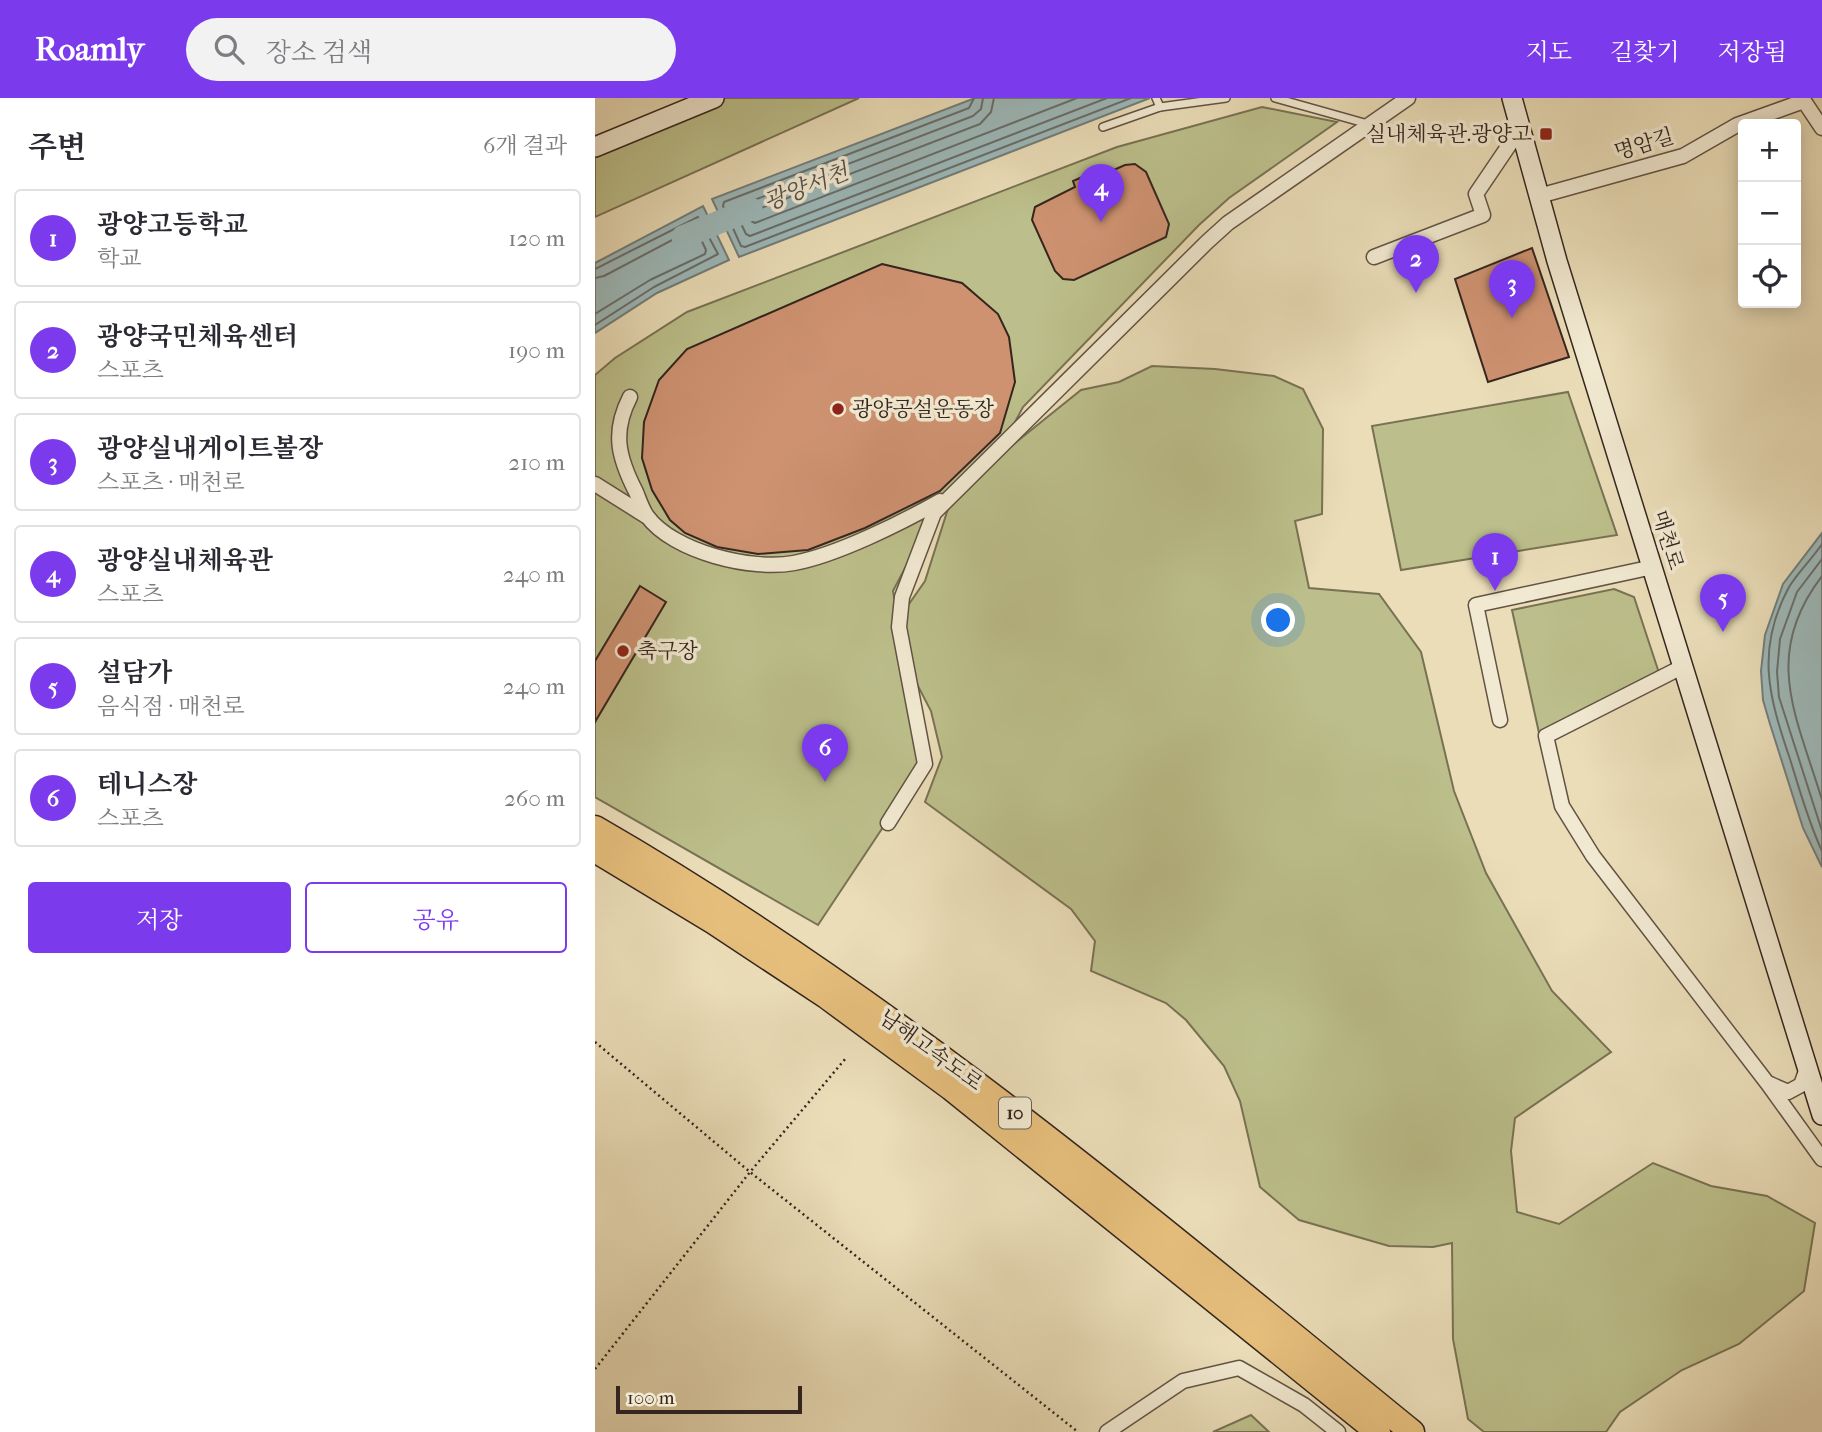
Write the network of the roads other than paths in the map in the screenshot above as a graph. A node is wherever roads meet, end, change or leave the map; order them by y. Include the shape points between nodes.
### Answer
1 (714, 98) edge
2 (1156, 98) edge
3 (1226, 98) edge
4 (1275, 98) edge
5 (1408, 98) edge
6 (1512, 98) edge
7 (1808, 100) edge
8 (1160, 107) junction
9 (1369, 124) junction
10 (1103, 127) dead end
11 (1822, 128) edge
12 (1520, 129) junction
13 (595, 148) edge
14 (1539, 196) junction
15 (1374, 257) dead end
16 (630, 397) dead end
17 (595, 484) edge
18 (953, 493) junction
19 (647, 517) junction
20 (1653, 567) junction
21 (1684, 666) junction
22 (1500, 720) dead end
23 (888, 823) dead end
24 (595, 828) edge
25 (595, 850) edge
26 (1808, 1067) junction
27 (1768, 1084) junction
28 (1822, 1115) edge
29 (1822, 1159) edge
30 (1107, 1432) edge
31 (1338, 1432) edge
32 (1377, 1432) edge
33 (1412, 1432) edge

1 - 13 main road
2 - 8 lane
3 - 8 lane
4 - 9 lane
5 - 9 street
6 - 12 main road, 매천로
7 - 11 street, 명암길
7 - 14 street, 명암길 via 1737,125 1683,156
8 - 10 lane
9 - 18 street via 1207,242
12 - 14 main road, 매천로
12 - 15 street via 1476,194 1483,215
14 - 20 main road, 매천로
16 - 19 street via 621,416 619,442 628,478
17 - 19 street
18 - 19 street via 897,525 794,563 721,558 672,538
18 - 23 street via 926,529 902,597 899,627 925,764
20 - 21 main road, 매천로
20 - 22 street via 1476,605
21 - 26 main road, 매천로
21 - 27 street via 1546,736 1562,806 1593,856
24 - 33 highway, 남해고속도로 / 10 via 838,981 952,1065
25 - 32 highway, 남해고속도로 / 10 via 714,922 951,1088
26 - 27 street via 1801,1085 1788,1092
26 - 28 main road, 매천로
27 - 29 street
30 - 31 street via 1184,1381 1239,1368 1304,1405

